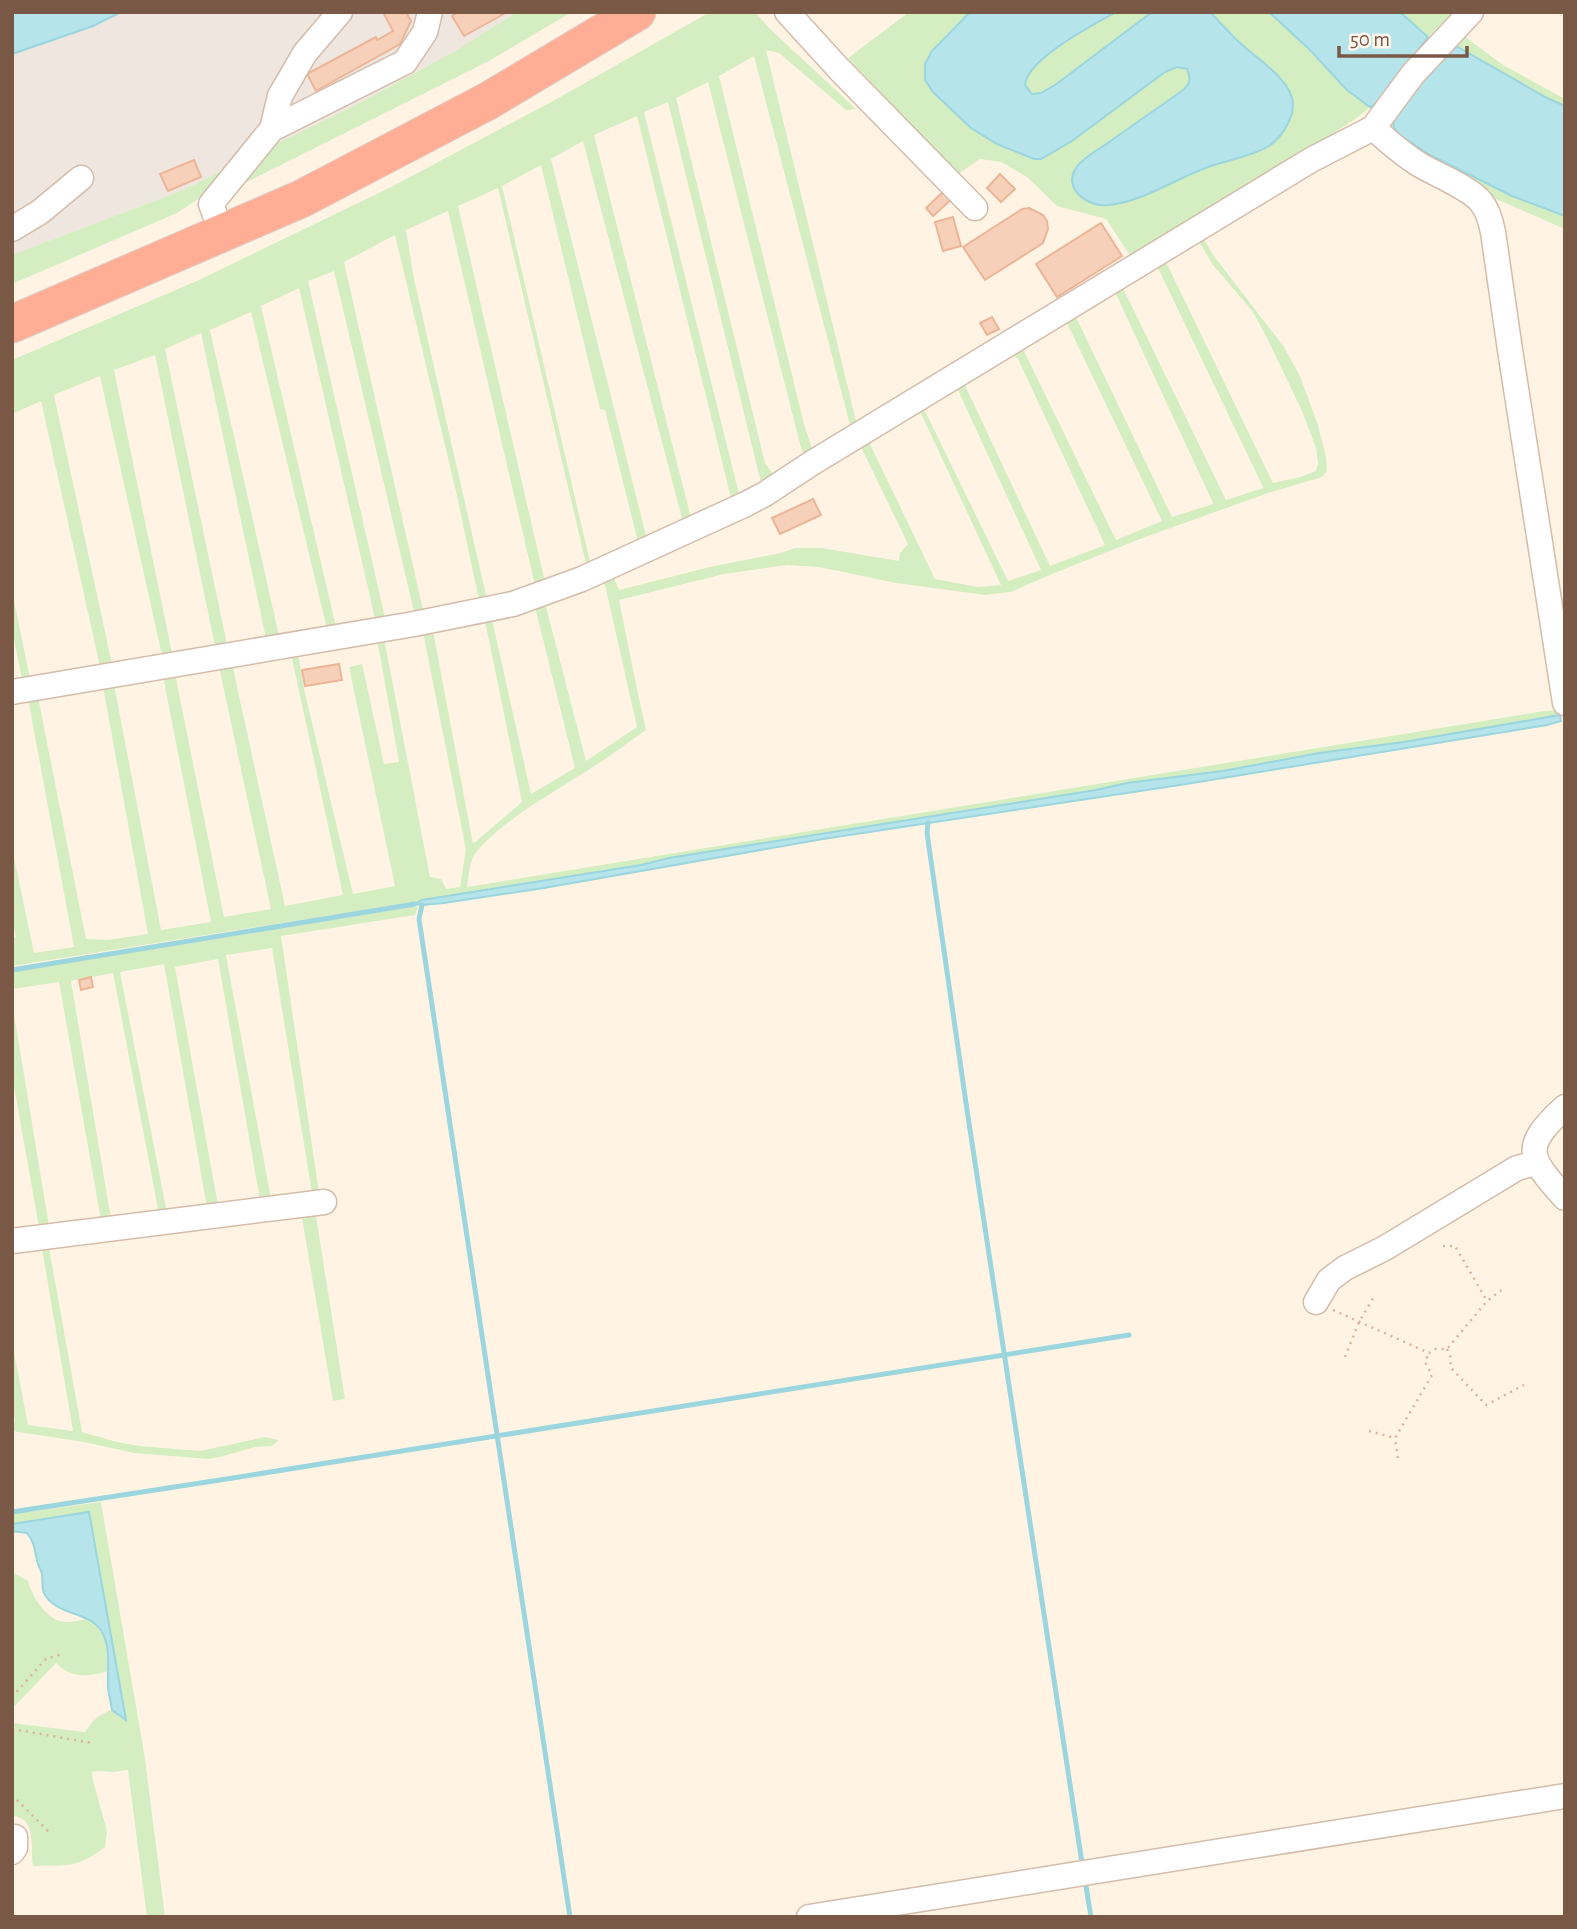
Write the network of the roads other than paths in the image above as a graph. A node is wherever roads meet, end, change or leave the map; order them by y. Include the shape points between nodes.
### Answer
1 (340, 12) edge
2 (430, 12) edge
3 (637, 12) edge
4 (787, 12) edge
5 (1471, 12) edge
6 (1373, 128) junction
7 (272, 130) junction
8 (82, 178) dead end
9 (975, 208) dead end
10 (12, 229) edge
11 (222, 234) junction
12 (12, 324) edge
13 (12, 692) edge
14 (1565, 703) edge
15 (1565, 1107) edge
16 (1536, 1163) junction
17 (1565, 1198) edge
18 (324, 1202) dead end
19 (12, 1241) edge
20 (1316, 1302) road end
21 (1565, 1796) edge
22 (809, 1917) edge

1 - 7 street via 304,53 280,96
2 - 7 street via 425,33 405,62
3 - 11 highway via 488,101 301,199
4 - 9 street
5 - 6 street via 1413,74
6 - 13 street via 1311,160 765,494 582,579 491,609
6 - 14 street via 1419,165 1471,193 1489,215
7 - 11 street via 211,204
8 - 10 street
11 - 12 highway
15 - 16 street via 1538,1136
16 - 17 street
16 - 20 street via 1517,1168 1345,1268 1329,1280
18 - 19 street
21 - 22 street

